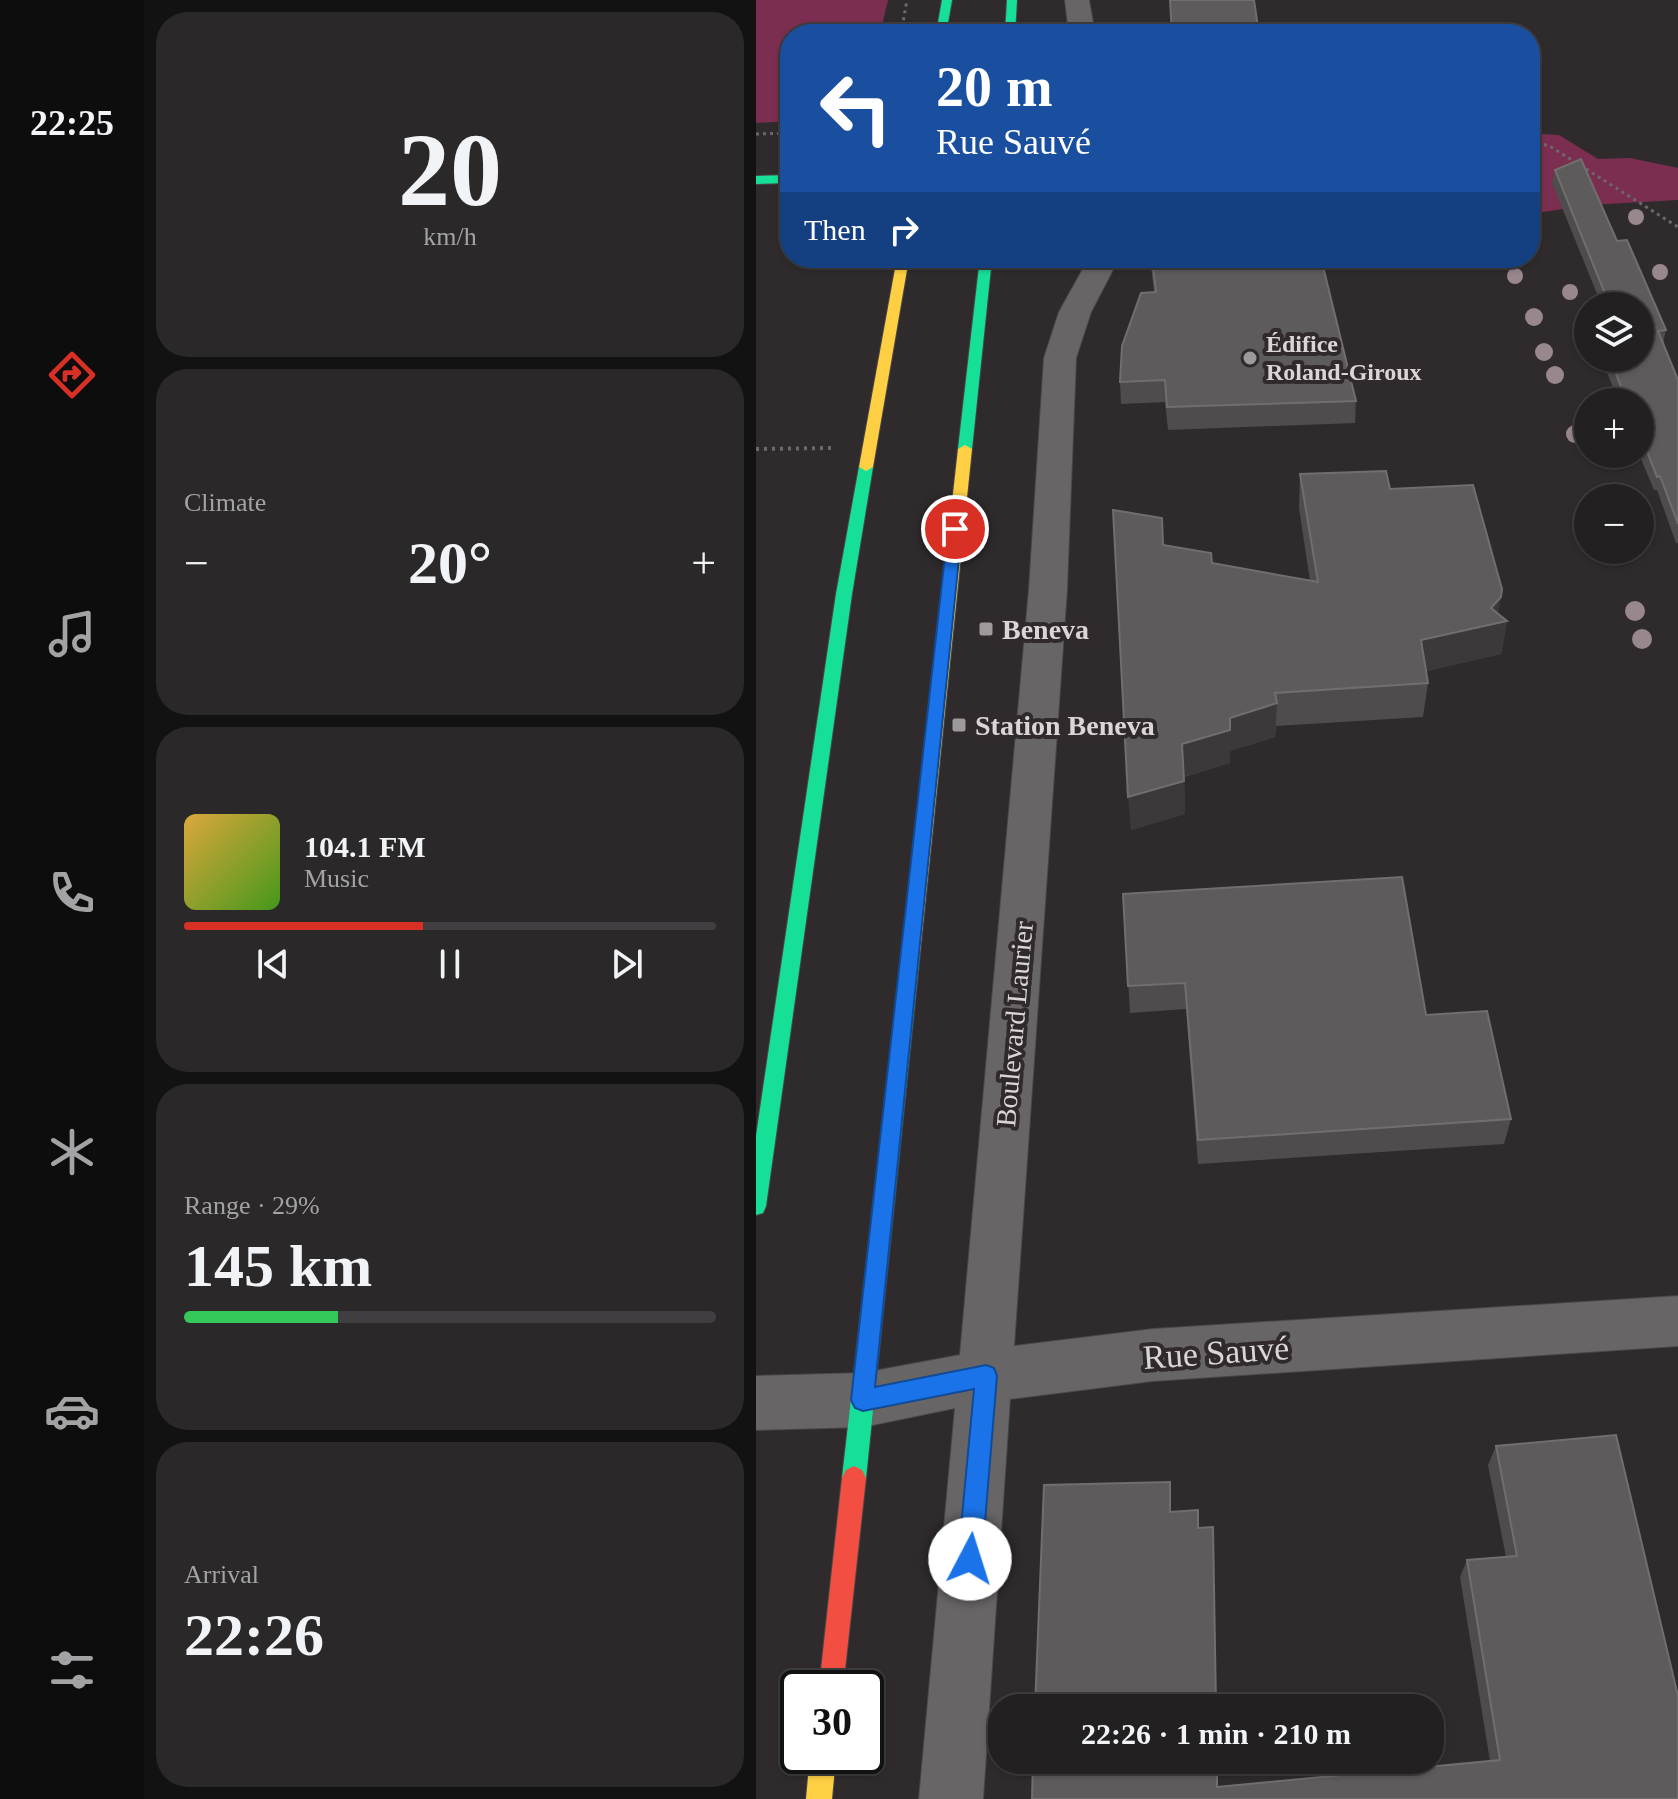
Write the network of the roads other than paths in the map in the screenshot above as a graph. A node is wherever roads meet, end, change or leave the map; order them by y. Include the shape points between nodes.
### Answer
1 (947, 0) edge
2 (1012, 0) edge
3 (1077, 0) edge
4 (943, 24) edge
5 (1011, 24) edge
6 (1079, 24) edge
7 (780, 179) edge
8 (756, 180) edge
9 (901, 268) edge
10 (985, 268) edge
11 (1099, 268) edge
12 (756, 1206) edge
13 (1678, 1321) edge
14 (986, 1376) junction
15 (863, 1400) junction
16 (756, 1403) edge
17 (833, 1670) edge
18 (821, 1774) edge
19 (819, 1799) edge
20 (951, 1799) edge

1 - 4 main road
2 - 5 main road
3 - 6 street
7 - 8 main road
9 - 12 main road via 844,594
10 - 15 main road
11 - 14 street, Boulevard Laurier via 1075,312 1060,358 1048,589
13 - 14 street, Rue Sauvé via 1153,1355
14 - 15 street, Rue Sauvé
14 - 20 street, Boulevard Laurier
15 - 16 street, Rue Sauvé
15 - 17 main road
18 - 19 main road

